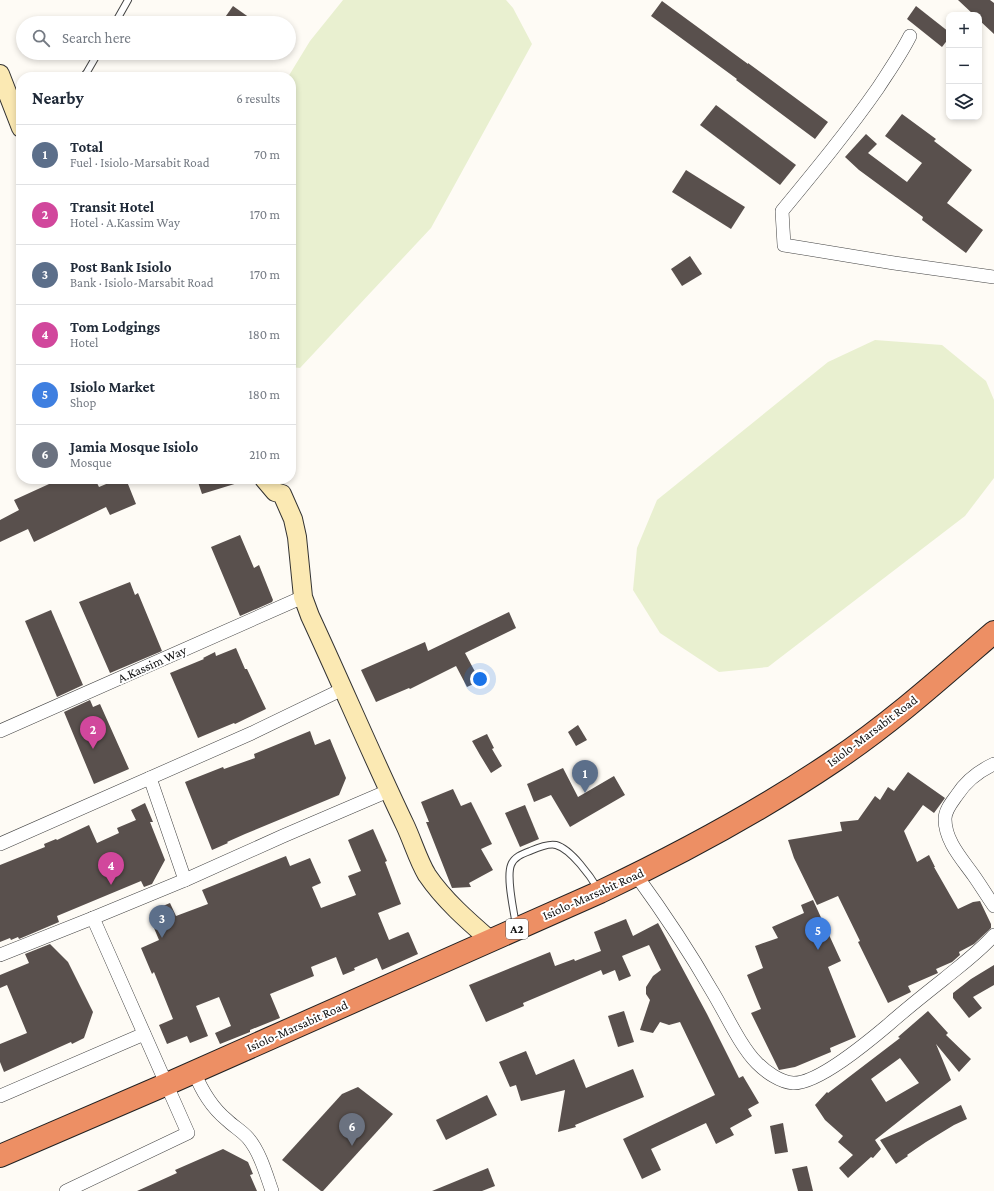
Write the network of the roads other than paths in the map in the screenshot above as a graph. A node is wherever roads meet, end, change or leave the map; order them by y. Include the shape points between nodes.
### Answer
1 (128, 0) edge
2 (119, 16) edge
3 (910, 36) dead end
4 (94, 60) edge
5 (87, 72) edge
6 (0, 74) edge
7 (16, 115) edge
8 (994, 277) edge
9 (268, 484) edge
10 (303, 596) junction
11 (994, 632) edge
12 (343, 689) junction
13 (0, 731) edge
14 (994, 764) edge
15 (150, 778) junction
16 (388, 791) junction
17 (0, 844) edge
18 (636, 875) junction
19 (185, 880) junction
20 (600, 892) junction
21 (994, 906) edge
22 (93, 918) junction
23 (517, 929) junction
24 (994, 936) edge
25 (490, 940) junction
26 (0, 955) edge
27 (144, 1034) junction
28 (194, 1072) junction
29 (167, 1084) junction
30 (0, 1096) edge
31 (0, 1156) edge
32 (66, 1191) edge
33 (272, 1191) edge

1 - 2 lane
3 - 8 street via 903,51 837,144 782,210 784,245
4 - 5 lane
6 - 7 street
9 - 10 street via 275,492 282,494 293,520
10 - 12 street
10 - 13 street, A.Kassim Way
11 - 18 highway, Isiolo-Marsabit Road / A2 via 885,724 835,761 740,819
12 - 15 street
12 - 16 street
14 - 21 street via 962,788 948,808 945,818 950,839 957,852
15 - 17 street
15 - 19 street
16 - 19 street
16 - 25 street via 426,874 444,896
18 - 20 highway, Isiolo-Marsabit Road / A2
18 - 24 street via 662,911 747,1051 766,1071 795,1083 814,1077 860,1048 964,964
19 - 22 street
20 - 23 highway, Isiolo-Marsabit Road / A2
20 - 23 lane via 587,871 558,846 550,845 522,854 510,866 511,894
22 - 26 street
22 - 27 street
23 - 25 highway, Isiolo-Marsabit Road / A2
25 - 28 highway, Isiolo-Marsabit Road / A2
27 - 29 street
27 - 30 street
28 - 29 highway, Isiolo-Marsabit Road / A2
28 - 33 street via 214,1107 254,1145
29 - 31 highway, Isiolo-Marsabit Road / A2
29 - 32 street via 188,1133

